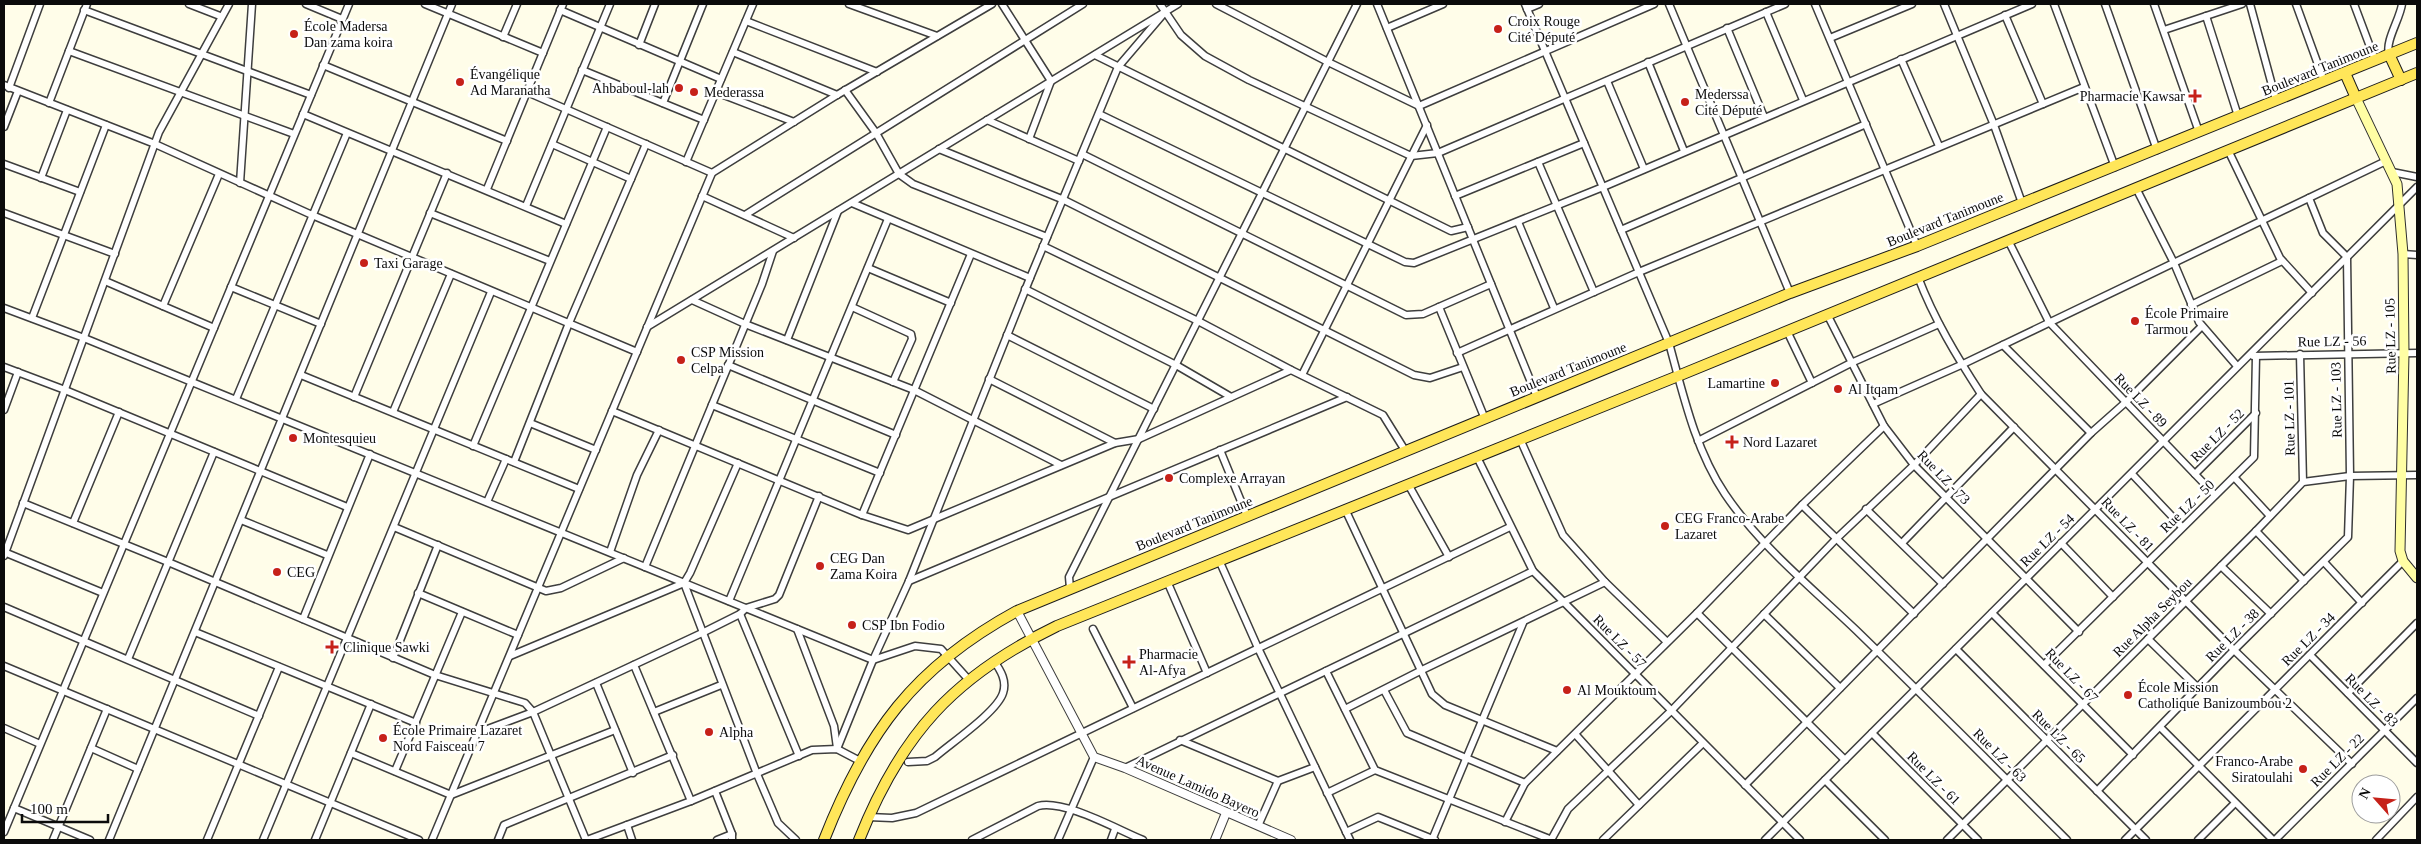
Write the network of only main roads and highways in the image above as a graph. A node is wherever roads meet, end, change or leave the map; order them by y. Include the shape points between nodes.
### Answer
1 (2417, 43) edge
2 (2390, 54) junction
3 (2345, 73) junction
4 (2417, 73) edge
5 (2401, 80) junction
6 (2356, 98) junction
7 (2417, 578) edge
8 (824, 840) edge
9 (859, 840) edge

1 - 2 main road, Boulevard Tanimoune
2 - 3 main road, Boulevard Tanimoune
2 - 5 main road
3 - 6 main road
3 - 8 main road, Boulevard Tanimoune via 1917,246 1790,293 1017,611 982,631 949,656 906,696 878,729 856,759
4 - 5 main road
5 - 6 main road
6 - 7 main road, Rue LZ - 105 via 2397,184 2404,353 2400,551 2403,561
6 - 9 main road via 1031,639 968,679 941,703 908,742 885,781

